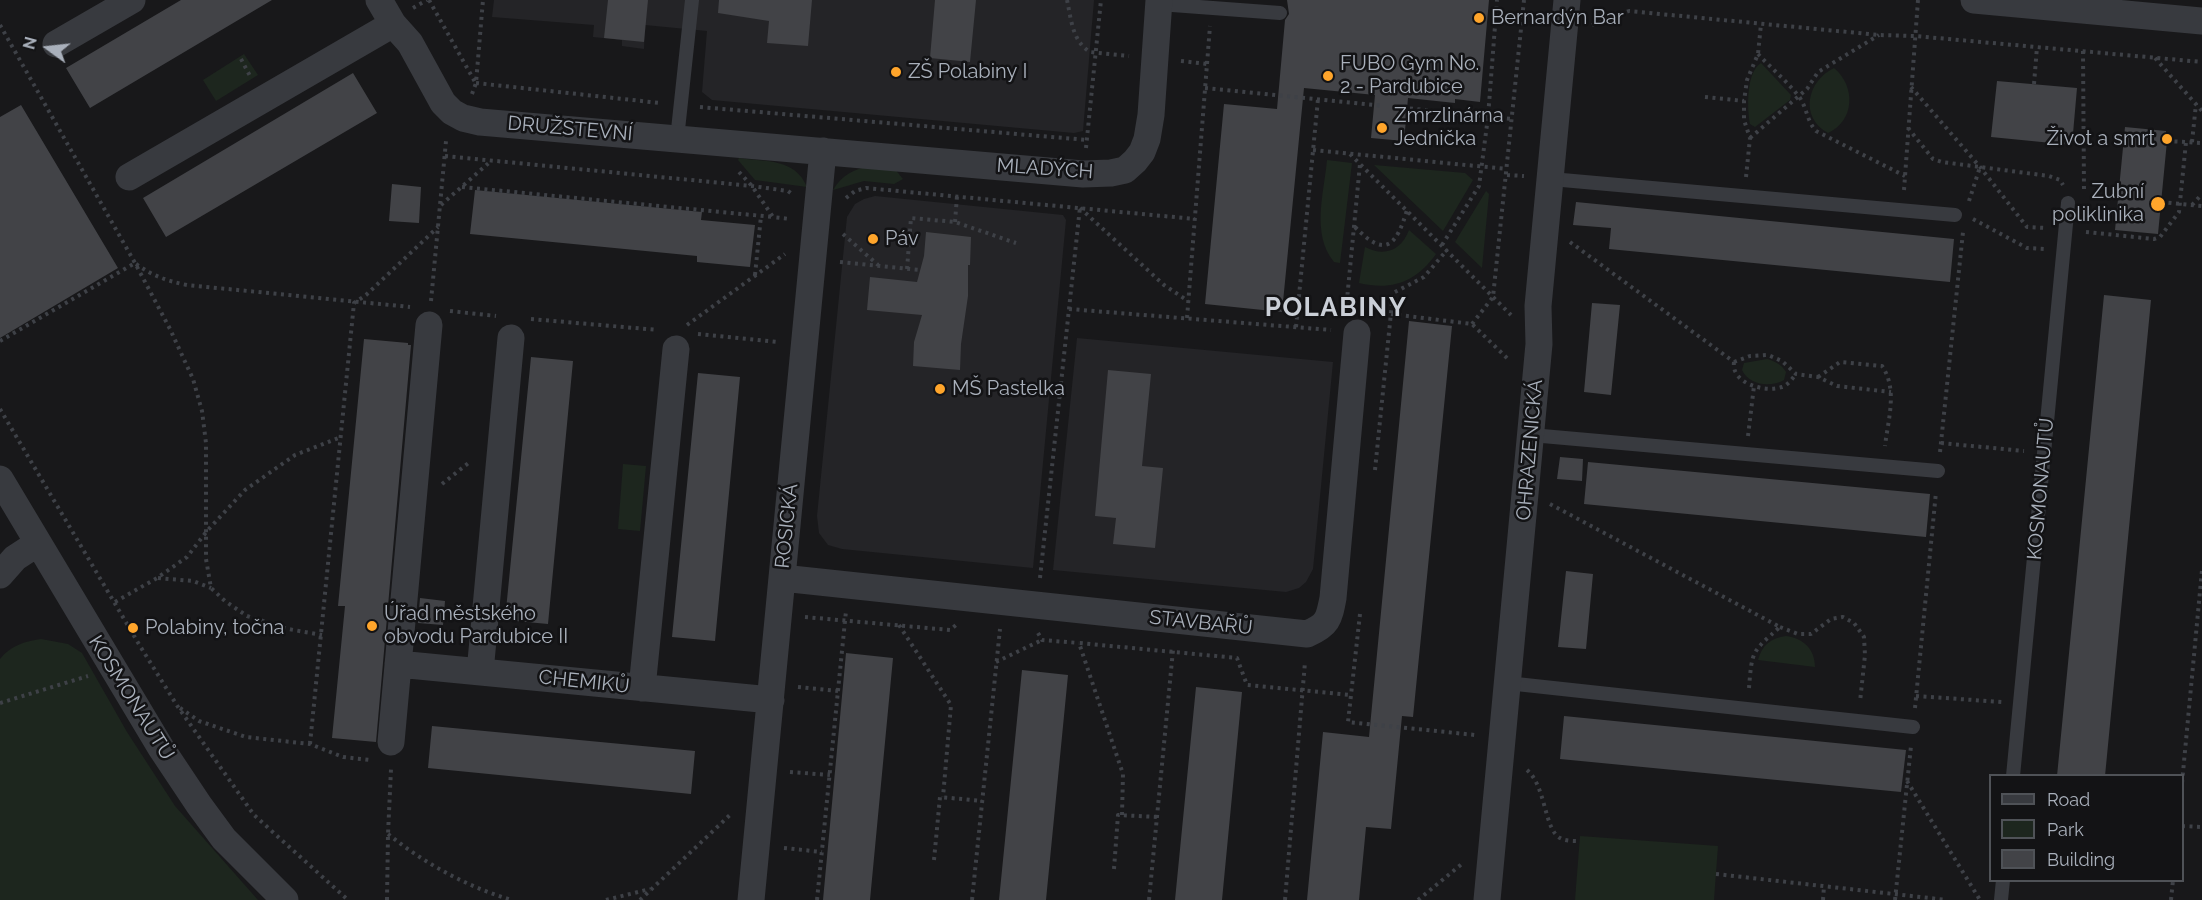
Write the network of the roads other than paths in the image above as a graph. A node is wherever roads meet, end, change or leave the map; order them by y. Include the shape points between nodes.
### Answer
1 (132, 0) edge
2 (379, 0) edge
3 (692, 0) edge
4 (1567, 0) edge
5 (1974, 0) edge
6 (1159, 2) edge
7 (1280, 13) dead end
8 (2202, 21) edge
9 (393, 24) junction
10 (56, 44) dead end
11 (676, 139) junction
12 (823, 151) junction
13 (129, 177) dead end
14 (1551, 179) junction
15 (2068, 203) road end
16 (1960, 215) road end
17 (430, 317) road end
18 (513, 324) road end
19 (1350, 332) road end
20 (677, 340) road end
21 (1531, 435) junction
22 (1938, 471) road end
23 (0, 479) edge
24 (38, 543) junction
25 (0, 575) edge
26 (782, 578) junction
27 (398, 664) junction
28 (480, 672) junction
29 (1508, 683) junction
30 (642, 688) junction
31 (771, 700) junction
32 (1913, 727) road end
33 (391, 753) road end
34 (2013, 774) edge
35 (2003, 882) edge
36 (285, 900) edge
37 (751, 900) edge
38 (1487, 900) edge
39 (2001, 900) edge

1 - 10 street
2 - 9 street, DRUŽSTEVNÍ
3 - 11 lane
4 - 14 street, OHRAZENICKÁ
5 - 8 street
6 - 7 lane
6 - 12 street, MLADÝCH via 1147,139 1142,152 1125,170 1083,174
9 - 11 street, DRUŽSTEVNÍ via 410,43 443,104 463,118
9 - 13 street
11 - 12 street, DRUŽSTEVNÍ
12 - 26 street, ROSICKÁ
14 - 16 lane
14 - 21 street, OHRAZENICKÁ via 1538,306 1539,344
15 - 34 lane, KOSMONAUTŮ
17 - 27 street
18 - 28 street
19 - 26 street, STAVBAŘŮ via 1333,598 1329,619 1307,634
20 - 30 street
21 - 22 lane
21 - 29 street, OHRAZENICKÁ
23 - 24 street, KOSMONAUTŮ
24 - 25 street via 15,558
24 - 36 street, KOSMONAUTŮ via 199,805 224,839
26 - 31 street, ROSICKÁ
27 - 28 street, CHEMIKŮ
27 - 33 street
28 - 30 street, CHEMIKŮ
29 - 32 lane
29 - 38 street, OHRAZENICKÁ
30 - 31 street, CHEMIKŮ
31 - 37 street, ROSICKÁ
35 - 39 lane

